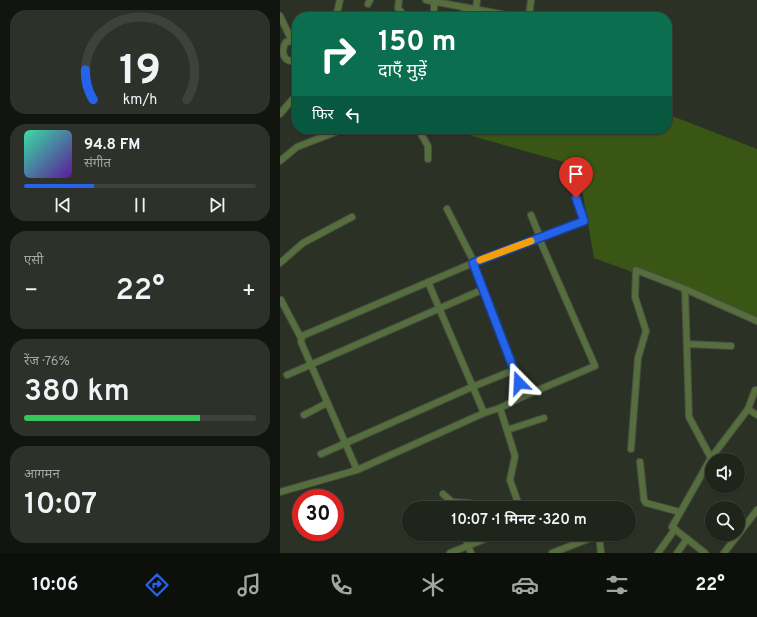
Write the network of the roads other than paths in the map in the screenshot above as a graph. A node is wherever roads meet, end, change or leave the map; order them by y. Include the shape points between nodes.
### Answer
1 (340, 0) edge
2 (399, 0) edge
3 (477, 0) edge
4 (531, 0) edge
5 (429, 1) edge
6 (464, 7) junction
7 (476, 9) junction
8 (337, 12) edge
9 (402, 12) edge
10 (432, 12) edge
11 (465, 12) edge
12 (488, 12) edge
13 (530, 12) edge
14 (280, 16) edge
15 (292, 38) edge
16 (292, 42) edge
17 (292, 61) edge
18 (292, 100) edge
19 (280, 114) edge
20 (330, 134) edge
21 (421, 134) edge
22 (428, 159) dead end
23 (280, 161) edge
24 (576, 198) dead end
25 (446, 209) dead end
26 (531, 215) dead end
27 (352, 217) dead end
28 (540, 238) junction
29 (473, 262) junction
30 (280, 263) edge
31 (428, 282) junction
32 (484, 289) junction
33 (685, 289) junction
34 (281, 300) edge
35 (439, 308) junction
36 (757, 321) edge
37 (301, 338) junction
38 (687, 344) junction
39 (731, 346) dead end
40 (311, 365) junction
41 (514, 370) junction
42 (287, 375) dead end
43 (472, 387) junction
44 (757, 390) edge
45 (524, 396) junction
46 (327, 403) junction
47 (500, 408) junction
48 (748, 409) junction
49 (484, 413) junction
50 (304, 415) dead end
51 (757, 415) edge
52 (544, 418) dead end
53 (507, 430) junction
54 (346, 444) junction
55 (631, 449) dead end
56 (708, 453) edge
57 (715, 453) edge
58 (321, 454) dead end
59 (640, 462) dead end
60 (705, 468) edge
61 (357, 470) junction
62 (280, 492) edge
63 (443, 494) dead end
64 (449, 501) edge
65 (518, 501) edge
66 (757, 510) edge
67 (680, 512) junction
68 (675, 529) junction
69 (688, 540) junction
70 (466, 541) edge
71 (471, 541) edge
72 (480, 541) edge
73 (582, 541) edge
74 (600, 541) edge
75 (468, 546) junction
76 (450, 553) edge
77 (471, 553) edge
78 (552, 553) edge
79 (601, 553) edge
80 (658, 553) edge
81 (682, 553) edge
82 (703, 553) edge
83 (724, 553) edge

1 - 8 street
2 - 9 street via 398,8
3 - 7 street
4 - 13 street
5 - 6 street
5 - 10 street
6 - 7 street
6 - 11 street
7 - 12 street
14 - 15 street
16 - 17 street via 283,44 281,52 284,59
18 - 19 street
20 - 23 street via 297,147
21 - 22 street via 428,146
24 - 28 street via 584,221
25 - 29 street
26 - 28 street
27 - 30 street via 300,245
28 - 29 street
28 - 45 street via 594,366
29 - 31 street
29 - 32 street
31 - 35 street
31 - 37 street
32 - 35 street
32 - 41 street
33 - 36 street
33 - 38 street
33 - 55 street via 635,271 636,300 646,331 638,358
34 - 37 street
35 - 40 street
35 - 43 street
37 - 40 street
38 - 39 street
38 - 56 street via 689,417
40 - 42 street
40 - 46 street
41 - 43 street
41 - 45 street
43 - 49 street
43 - 54 street
44 - 48 street
45 - 47 street
46 - 50 street
46 - 54 street
47 - 49 street
47 - 53 street
48 - 51 street
48 - 57 street
49 - 61 street
52 - 53 street
53 - 65 street via 515,456 510,480
54 - 58 street
54 - 61 street
59 - 67 street via 646,503
60 - 67 street
61 - 62 street
63 - 64 street
66 - 83 street
67 - 68 street via 672,527
68 - 69 street
68 - 80 street
69 - 81 street
69 - 82 street
70 - 75 street
71 - 75 street
72 - 75 street
73 - 78 street
74 - 79 street
75 - 76 street
75 - 77 street

